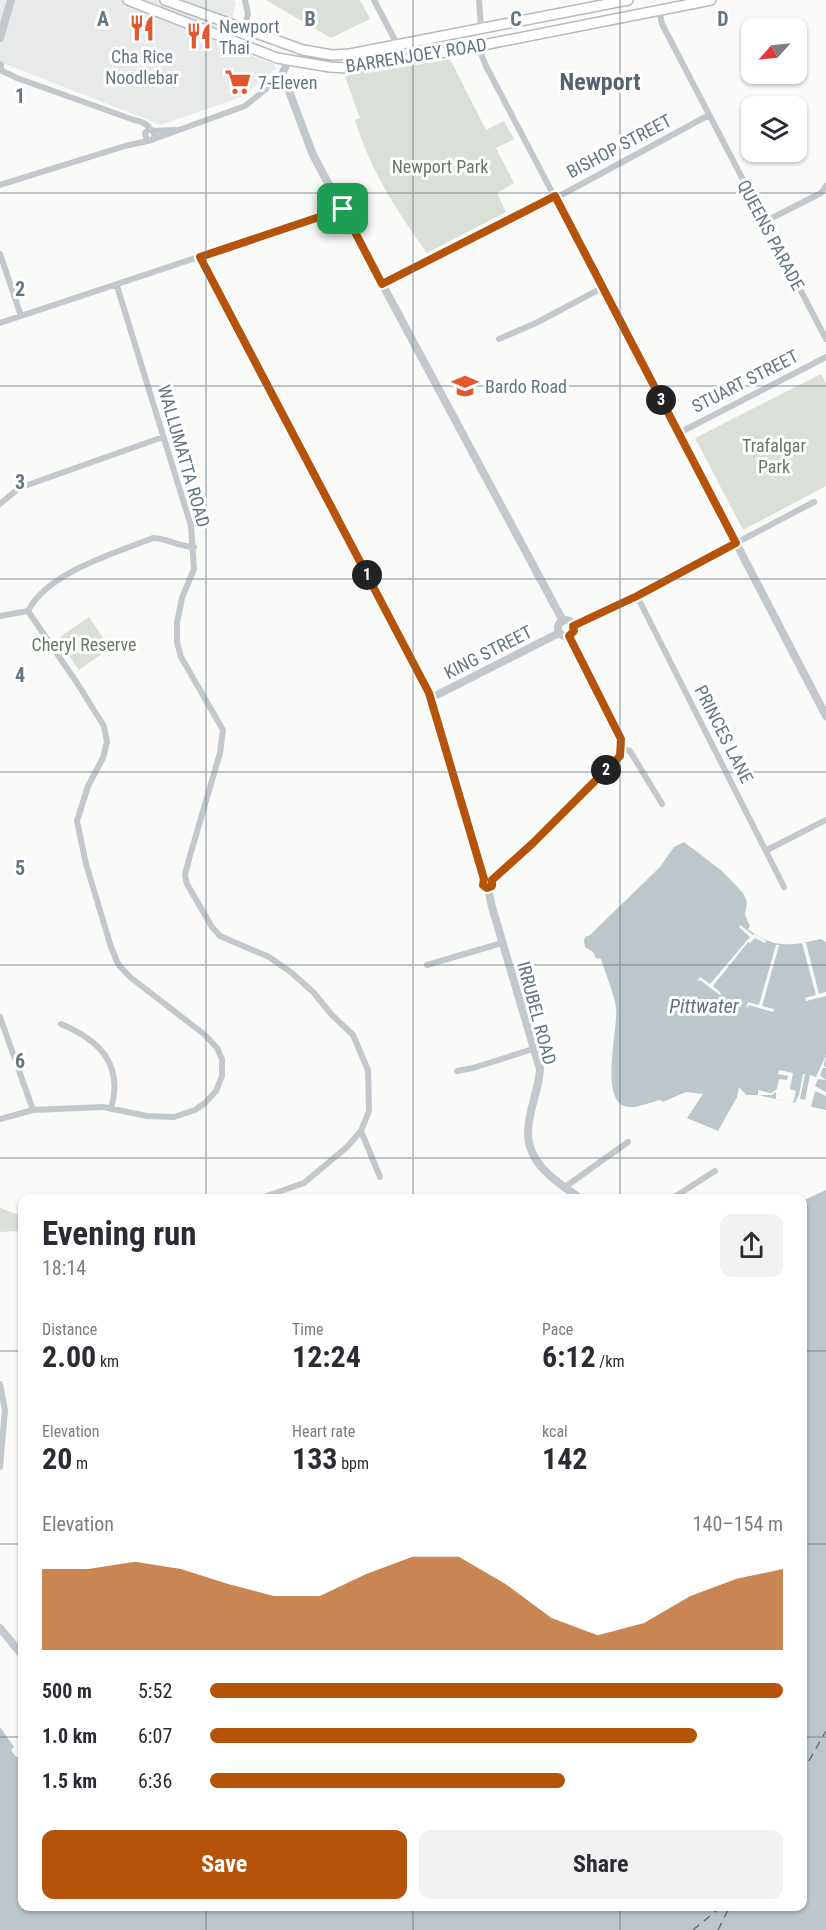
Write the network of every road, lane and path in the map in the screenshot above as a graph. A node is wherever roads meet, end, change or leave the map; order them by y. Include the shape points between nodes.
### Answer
1 (11, 0) edge
2 (128, 0) edge
3 (165, 0) edge
4 (246, 0) edge
5 (374, 0) edge
6 (479, 0) edge
7 (628, 0) edge
8 (711, 0) edge
9 (658, 5) edge
10 (481, 27) junction
11 (244, 29) junction
12 (0, 38) edge
13 (223, 38) junction
14 (397, 44) junction
15 (478, 46) junction
16 (292, 47) junction
17 (250, 49) junction
18 (400, 59) junction
19 (288, 61) junction
20 (0, 65) edge
21 (0, 70) edge
22 (281, 77) junction
23 (709, 115) junction
24 (149, 135) junction
25 (0, 185) edge
26 (826, 186) edge
27 (555, 196) junction
28 (343, 209) junction
29 (764, 222) junction
30 (0, 254) edge
31 (200, 257) junction
32 (382, 284) junction
33 (117, 285) junction
34 (602, 288) junction
35 (21, 316) junction
36 (0, 323) edge
37 (499, 339) dead end
38 (826, 339) edge
39 (826, 357) edge
40 (679, 433) junction
41 (163, 436) junction
42 (814, 502) dead end
43 (0, 504) edge
44 (736, 543) junction
45 (194, 547) junction
46 (637, 596) junction
47 (28, 611) junction
48 (0, 616) edge
49 (563, 621) junction
50 (573, 626) junction
51 (559, 633) junction
52 (569, 636) junction
53 (431, 698) junction
54 (826, 716) edge
55 (622, 749) junction
56 (662, 804) dead end
57 (826, 820) edge
58 (767, 850) junction
59 (488, 883) junction
60 (784, 887) dead end
61 (502, 943) junction
62 (427, 965) dead end
63 (0, 1017) edge
64 (61, 1024) dead end
65 (3, 1037) edge
66 (533, 1049) junction
67 (458, 1071) dead end
68 (111, 1108) junction
69 (33, 1110) junction
70 (0, 1119) edge
71 (361, 1131) junction
72 (628, 1142) dead end
73 (715, 1170) dead end
74 (380, 1178) dead end
75 (565, 1187) junction
76 (272, 1194) edge
77 (573, 1194) edge
78 (680, 1194) edge
79 (0, 1384) edge
80 (0, 1467) edge
81 (0, 1628) edge
82 (18, 1650) edge

1 - 12 street
2 - 13 main road, BARRENJOEY ROAD
3 - 11 main road, BARRENJOEY ROAD
4 - 11 street
5 - 14 street
6 - 10 street
7 - 10 main road, BARRENJOEY ROAD
8 - 9 main road, BARRENJOEY ROAD
9 - 15 main road, BARRENJOEY ROAD
9 - 23 street, QUEENS PARADE via 662,24
10 - 14 main road, BARRENJOEY ROAD
10 - 15 main road
11 - 13 main road
11 - 16 main road, BARRENJOEY ROAD
11 - 17 main road
13 - 17 main road, BARRENJOEY ROAD
14 - 16 main road, BARRENJOEY ROAD via 350,54
14 - 18 main road
15 - 18 main road, BARRENJOEY ROAD
15 - 27 street
16 - 19 main road
17 - 19 main road, BARRENJOEY ROAD
18 - 19 main road, BARRENJOEY ROAD via 347,68
19 - 22 street
20 - 21 street
21 - 24 street via 146,124
22 - 24 street via 245,106 176,130
22 - 28 street via 306,139
23 - 27 street, BISHOP STREET
23 - 29 street, QUEENS PARADE
24 - 25 street
26 - 29 street via 821,193
27 - 32 street, BISHOP STREET
27 - 34 street
28 - 31 street
28 - 32 street
29 - 38 street, QUEENS PARADE
30 - 35 street
31 - 33 street
31 - 53 street, IRRUBEL ROAD
32 - 49 street
33 - 35 street
33 - 41 street, WALLUMATTA ROAD
34 - 37 street
34 - 40 street
35 - 36 street
39 - 40 street, STUART STREET
40 - 44 street
41 - 43 street via 19,488
41 - 45 street, WALLUMATTA ROAD
42 - 44 street
44 - 46 street
44 - 54 street
45 - 47 street via 153,538 62,576 44,589
45 - 71 street, WALLUMATTA ROAD via 195,569 182,598 177,642 181,657 223,735 185,875 187,884 220,936 269,957 292,973 353,1035 368,1070 369,1111
46 - 50 street
46 - 58 street, PRINCES LANE
47 - 48 street
47 - 68 street via 104,726 107,742 103,758 88,786 77,821 86,864 118,964 205,1035 222,1059 222,1076 216,1091 195,1110 174,1117
49 - 50 street
49 - 51 street
50 - 52 street
51 - 52 street
51 - 53 street, KING STREET
52 - 55 street via 621,739
53 - 59 street, IRRUBEL ROAD
55 - 56 street via 630,751
55 - 59 street via 620,756 533,843
57 - 58 street
58 - 60 street, PRINCES LANE
59 - 61 street, IRRUBEL ROAD
61 - 62 street
61 - 66 street, IRRUBEL ROAD
63 - 65 street
64 - 68 street via 93,1042 107,1056 113,1070 115,1095
65 - 69 street
66 - 67 street
66 - 75 street, IRRUBEL ROAD via 540,1069 528,1132 530,1147 536,1160
68 - 69 street
69 - 70 street
71 - 74 street
71 - 76 street, WALLUMATTA ROAD via 304,1183
72 - 75 street
73 - 78 street
75 - 77 street, IRRUBEL ROAD
79 - 80 street via 5,1410
81 - 82 street

